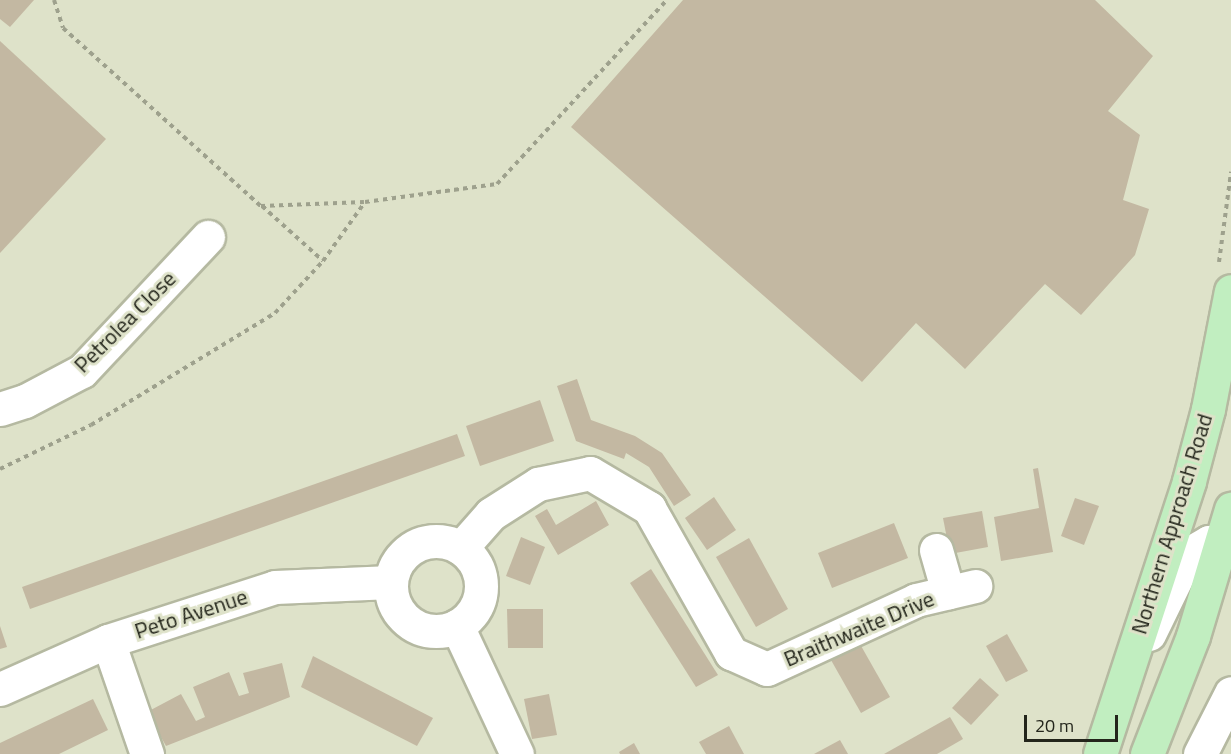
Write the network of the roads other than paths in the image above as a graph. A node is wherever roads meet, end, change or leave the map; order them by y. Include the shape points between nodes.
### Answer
1 (208, 237) dead end
2 (1231, 291) edge
3 (0, 409) edge
4 (1229, 529) edge
5 (461, 548) junction
6 (936, 550) dead end
7 (391, 582) junction
8 (457, 626) junction
9 (108, 640) junction
10 (1130, 664) junction
11 (0, 689) edge
12 (1230, 695) edge
13 (147, 754) edge
14 (517, 754) edge
15 (1100, 754) edge
16 (1147, 754) edge
17 (1200, 754) edge

1 - 3 street, Petrolea Close via 82,371 25,401
2 - 10 main road, Northern Approach Road via 1189,481
4 - 10 street via 1188,554 1163,609
4 - 16 main road
5 - 6 street, Braithwaite Drive via 491,514 538,484 590,473 649,508 731,653 767,669 916,600 962,589
5 - 7 street via 431,541 417,546 404,554
5 - 8 street via 472,559 482,588 478,603
7 - 8 street via 397,609 417,626 430,630
7 - 9 street, Peto Avenue via 275,587
8 - 14 street
9 - 11 street, Peto Avenue
9 - 13 street
10 - 15 main road, Northern Approach Road
12 - 17 street

